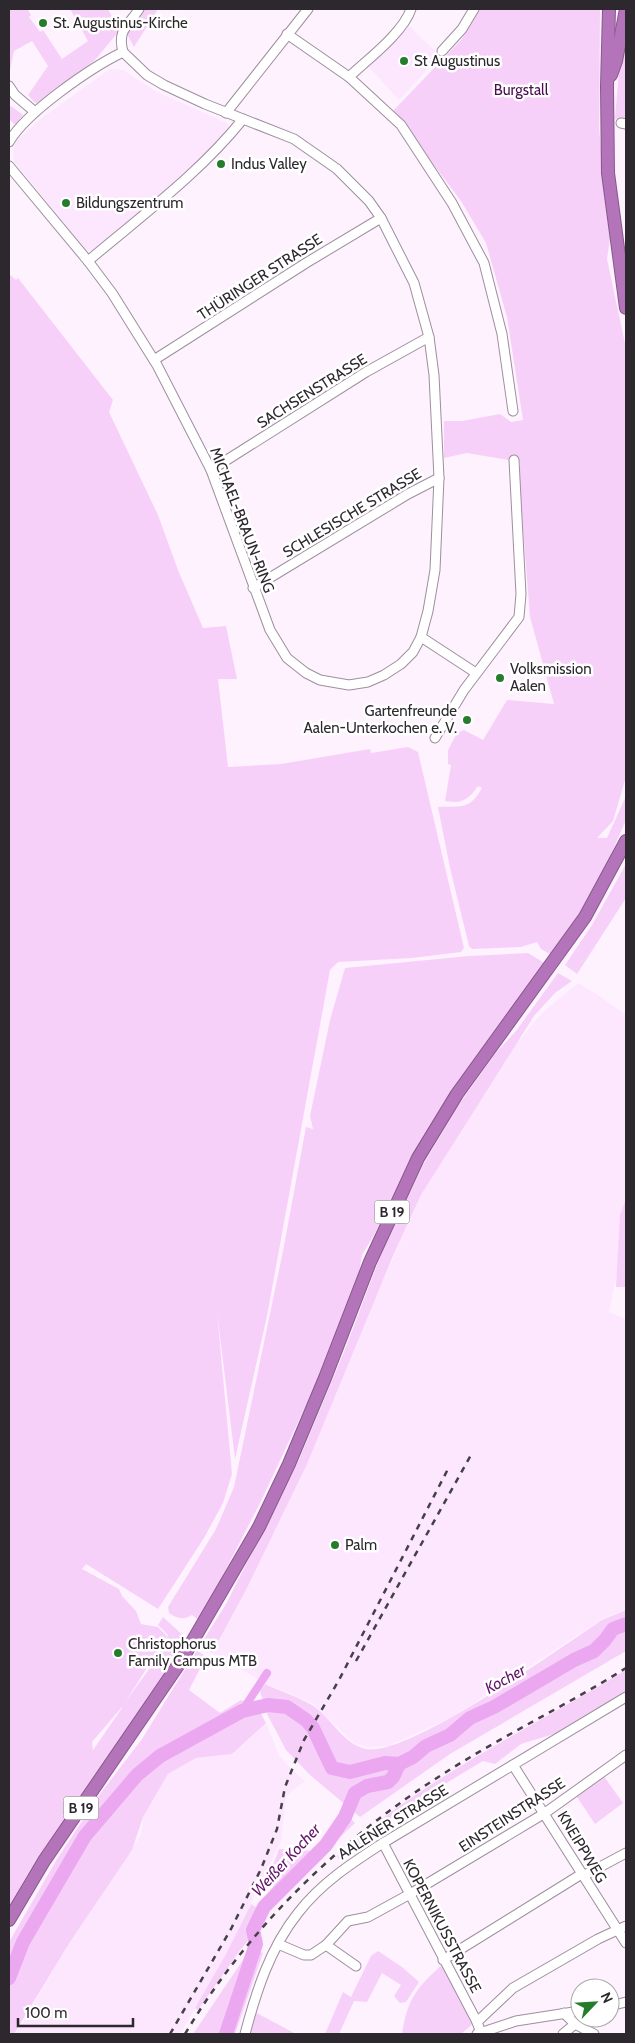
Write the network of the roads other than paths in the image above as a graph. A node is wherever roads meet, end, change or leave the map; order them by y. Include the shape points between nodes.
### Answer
1 (139, 9) edge
2 (308, 9) edge
3 (410, 9) edge
4 (474, 9) edge
5 (609, 9) edge
6 (626, 9) edge
7 (288, 34) junction
8 (442, 51) dead end
9 (123, 52) junction
10 (349, 77) junction
11 (9, 86) edge
12 (607, 87) junction
13 (12, 97) edge
14 (35, 112) junction
15 (226, 113) junction
16 (242, 120) junction
17 (9, 142) edge
18 (9, 166) edge
19 (381, 218) junction
20 (88, 261) junction
21 (626, 308) edge
22 (429, 337) junction
23 (154, 360) junction
24 (513, 411) dead end
25 (514, 460) dead end
26 (211, 470) junction
27 (440, 478) junction
28 (253, 588) junction
29 (421, 637) junction
30 (476, 673) junction
31 (435, 738) dead end
32 (626, 841) edge
33 (626, 1697) edge
34 (626, 1755) edge
35 (513, 1765) junction
36 (545, 1813) junction
37 (383, 1843) junction
38 (626, 1853) edge
39 (583, 1876) junction
40 (410, 1894) junction
41 (9, 1920) edge
42 (622, 1928) edge
43 (626, 1943) edge
44 (278, 1944) junction
45 (326, 1945) junction
46 (443, 1960) junction
47 (356, 1966) dead end
48 (570, 2013) edge
49 (564, 2014) junction
50 (570, 2019) edge
51 (477, 2022) junction
52 (583, 2028) edge
53 (244, 2034) edge
54 (479, 2034) edge
55 (594, 2034) edge

1 - 9 street via 120,40
2 - 7 street
3 - 10 street via 408,19
4 - 8 street via 462,29
5 - 12 highway
6 - 12 highway via 616,61
7 - 10 street
7 - 15 street
9 - 14 street via 101,63
9 - 15 street via 147,75
10 - 24 street via 401,125 472,238 484,263 494,300
11 - 13 street
12 - 21 highway via 608,173
13 - 14 street
14 - 17 street
15 - 16 street
16 - 19 street via 294,139 337,169
16 - 20 street via 224,142 181,182
18 - 20 street, MICHAEL-BRAUN-RING
19 - 22 street via 414,283
19 - 23 street, THÜRINGER STRASSE
20 - 23 street, MICHAEL-BRAUN-RING
22 - 26 street, SACHSENSTRASSE via 366,372
22 - 27 street
23 - 26 street, MICHAEL-BRAUN-RING
25 - 30 street via 521,594 519,617
26 - 28 street, MICHAEL-BRAUN-RING
27 - 28 street, SCHLESISCHE STRASSE
27 - 29 street via 435,570
28 - 29 street, MICHAEL-BRAUN-RING via 270,630 286,658 320,680 349,685 368,682 401,664
29 - 30 street
30 - 31 street
32 - 41 highway, B 19 via 585,917 457,1094 418,1158 399,1195 325,1378 258,1527 181,1661 44,1861
33 - 35 street, AALENER STRASSE
34 - 36 street, EINSTEINSTRASSE
35 - 36 street, KNEIPPWEG
35 - 37 street, AALENER STRASSE
36 - 39 street, KNEIPPWEG
36 - 40 street, EINSTEINSTRASSE
37 - 40 street, KOPERNIKUSSTRASSE
37 - 44 street, AALENER STRASSE via 347,1866 316,1892 297,1913
38 - 39 street
39 - 42 street, KNEIPPWEG
39 - 46 street
40 - 45 street, EINSTEINSTRASSE via 368,1917 348,1921
40 - 46 street, KOPERNIKUSSTRASSE
42 - 43 street, KNEIPPWEG
42 - 51 street via 513,1988
44 - 45 street via 304,1956
44 - 53 street, AALENER STRASSE
45 - 47 street
46 - 51 street, KOPERNIKUSSTRASSE
48 - 49 street
49 - 50 street
49 - 54 street via 516,2022
51 - 54 street, KOPERNIKUSSTRASSE
52 - 55 street

